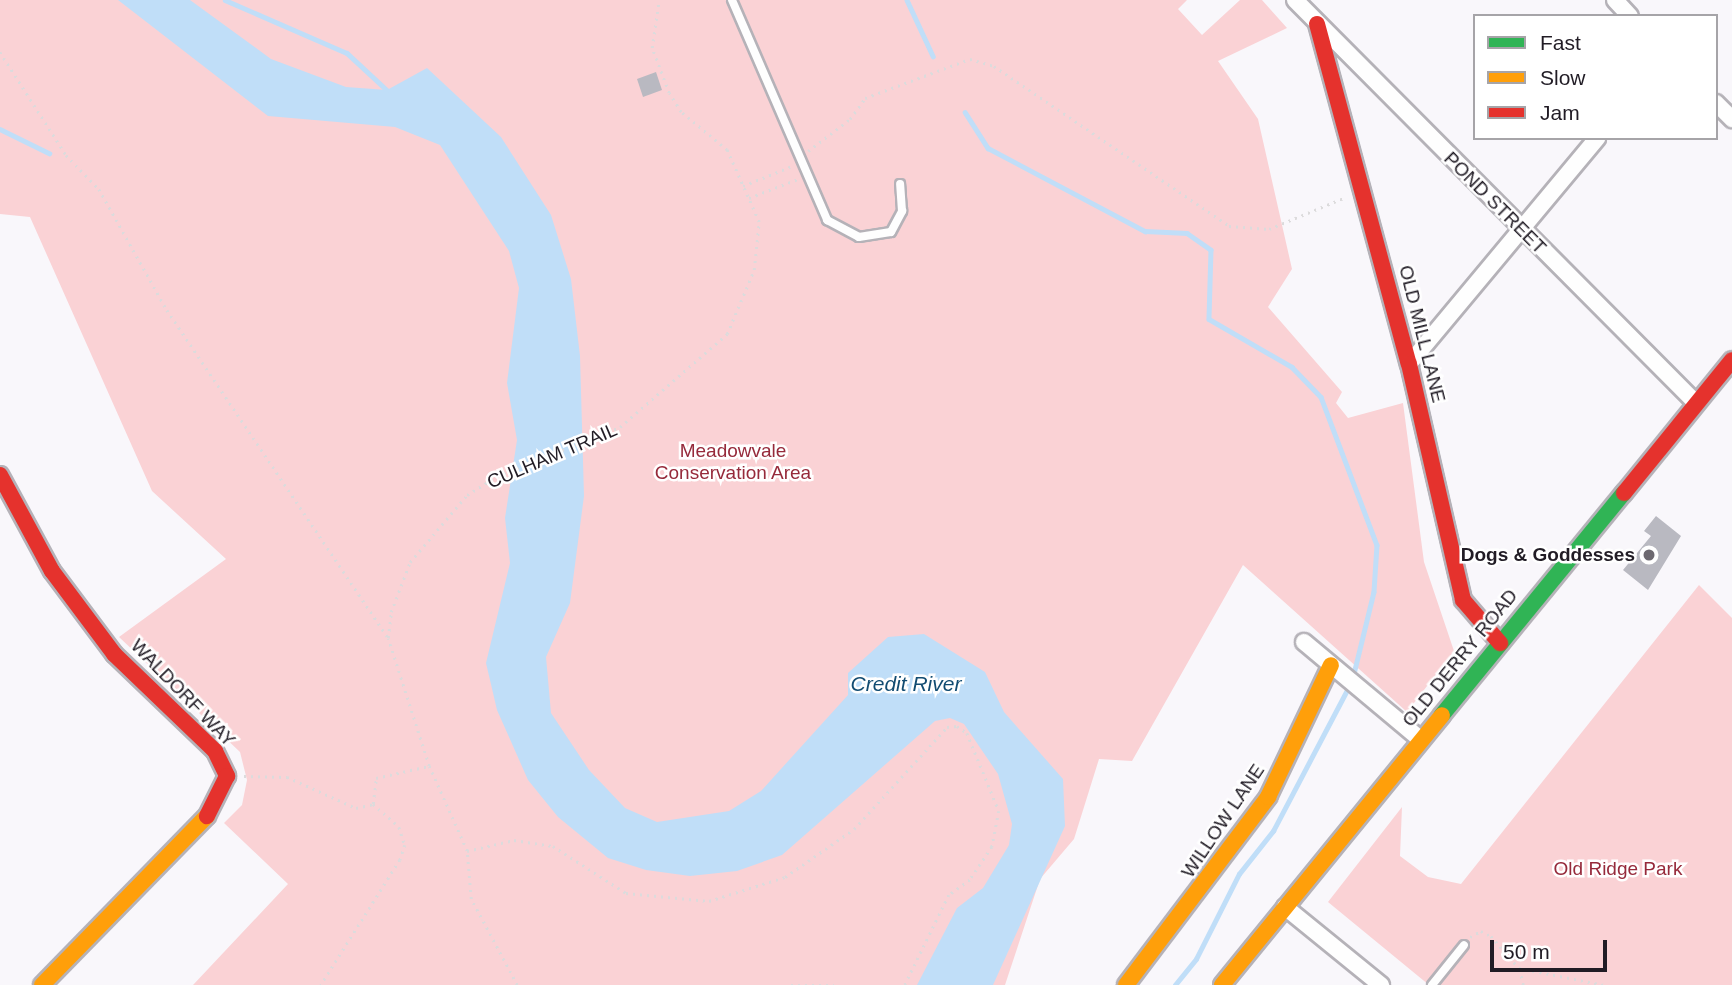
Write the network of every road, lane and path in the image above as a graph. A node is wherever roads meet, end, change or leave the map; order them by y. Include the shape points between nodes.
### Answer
1 (659, 0) edge
2 (732, 0) edge
3 (1295, 0) edge
4 (1615, 0) edge
5 (1628, 14) edge
6 (1317, 24) junction
7 (0, 52) edge
8 (1718, 105) edge
9 (1732, 119) edge
10 (1595, 140) edge
11 (798, 162) junction
12 (804, 176) junction
13 (900, 184) dead end
14 (743, 186) junction
15 (1364, 192) junction
16 (749, 198) junction
17 (1521, 230) junction
18 (1732, 360) edge
19 (1409, 364) junction
20 (1696, 403) junction
21 (0, 475) edge
22 (388, 638) junction
23 (1304, 642) dead end
24 (1500, 643) junction
25 (1336, 669) junction
26 (1420, 739) junction
27 (429, 766) junction
28 (227, 776) junction
29 (373, 804) junction
30 (467, 851) junction
31 (1285, 907) junction
32 (1464, 945) joint
33 (1520, 968) junction
34 (42, 985) edge
35 (321, 985) edge
36 (517, 985) edge
37 (791, 985) edge
38 (834, 985) edge
39 (905, 985) edge
40 (1126, 985) edge
41 (1222, 985) edge
42 (1381, 985) edge
43 (1432, 985) edge
44 (1524, 985) edge
45 (1604, 985) edge

1 - 14 path, CULHAM TRAIL via 652,48 669,93 681,112 727,150
2 - 11 lane
3 - 6 street, POND STREET
4 - 5 street
6 - 15 street, OLD MILL LANE
6 - 17 street, POND STREET
7 - 22 path via 66,155 99,189 167,310
8 - 9 street
10 - 17 street
11 - 12 lane
11 - 14 path
11 - 15 path via 850,119 865,98 970,59 994,66 1228,226 1269,229
12 - 13 lane via 827,220 859,237 891,232 902,211
12 - 16 path
14 - 16 path, CULHAM TRAIL
15 - 19 street, OLD MILL LANE
16 - 22 path, CULHAM TRAIL via 760,244 727,334 640,415 467,495 410,562 391,612
17 - 19 street
17 - 20 street, POND STREET
18 - 20 street, OLD DERRY ROAD
19 - 24 street, OLD MILL LANE via 1463,600
20 - 24 street, OLD DERRY ROAD
21 - 28 street, WALDORF WAY via 52,571 114,654 215,751
22 - 27 path, CULHAM TRAIL
23 - 25 street
24 - 26 street, OLD DERRY ROAD
25 - 26 street
25 - 40 street, WILLOW LANE via 1268,797
26 - 31 street, OLD DERRY ROAD
27 - 29 path via 376,778
27 - 30 path, CULHAM TRAIL
28 - 29 path via 277,775 356,808
28 - 34 street, WALDORF WAY via 215,808
29 - 35 path via 399,827 405,845
30 - 36 path, CULHAM TRAIL via 480,925
30 - 39 path via 514,840 553,846 626,893 709,901 785,877 855,830 947,727 957,726 967,733 999,811 992,847 970,880 949,895
31 - 41 street, OLD DERRY ROAD
31 - 42 street
32 - 33 path via 1481,931
32 - 43 lane
33 - 44 path
33 - 45 path
37 - 38 path

